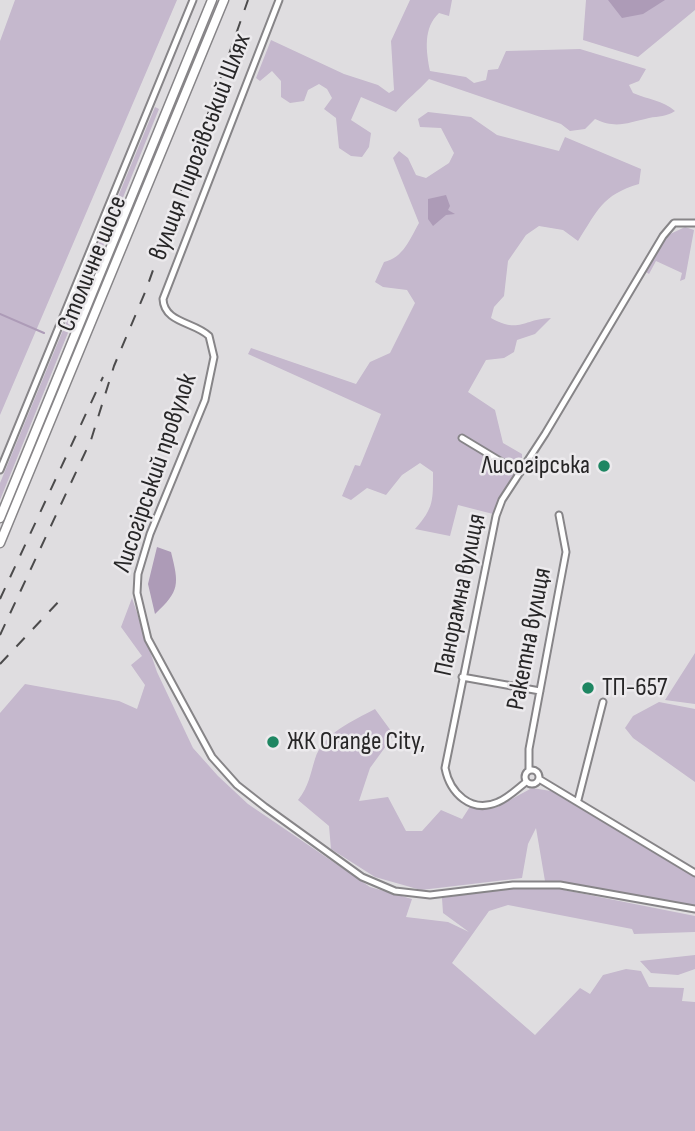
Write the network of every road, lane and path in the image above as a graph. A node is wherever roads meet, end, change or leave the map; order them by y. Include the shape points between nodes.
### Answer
1 (193, 0) edge
2 (212, 0) edge
3 (223, 0) edge
4 (279, 0) edge
5 (695, 223) edge
6 (165, 308) joint
7 (462, 438) dead end
8 (0, 470) edge
9 (520, 473) junction
10 (559, 515) dead end
11 (0, 518) edge
12 (0, 542) edge
13 (463, 677) junction
14 (540, 691) junction
15 (603, 702) dead end
16 (529, 770) junction
17 (539, 779) junction
18 (526, 782) junction
19 (578, 800) junction
20 (695, 873) edge
21 (695, 909) edge

1 - 8 street, Столичне шосе
2 - 11 highway, Столичне шосе
3 - 12 highway, Столичне шосе
4 - 6 street, вулиця Пирогівський Шлях via 165,294
5 - 9 street, Панорамна вулиця via 674,223 663,236
6 - 21 street, Лисогірський провулок via 171,316 206,332 214,356 200,416 144,551 138,603 148,639 212,757 265,807 362,877 395,891 442,895 513,885 561,885
7 - 9 street
9 - 13 street, Панорамна вулиця via 496,516
10 - 14 street, Ракетна вулиця via 566,552
13 - 14 street
13 - 18 street, Панорамна вулиця via 446,758 448,784 463,800 488,806 501,802
14 - 16 street, Ракетна вулиця
15 - 19 street
16 - 17 street via 537,772
16 - 18 street
17 - 18 street via 534,784
17 - 19 street
19 - 20 street

